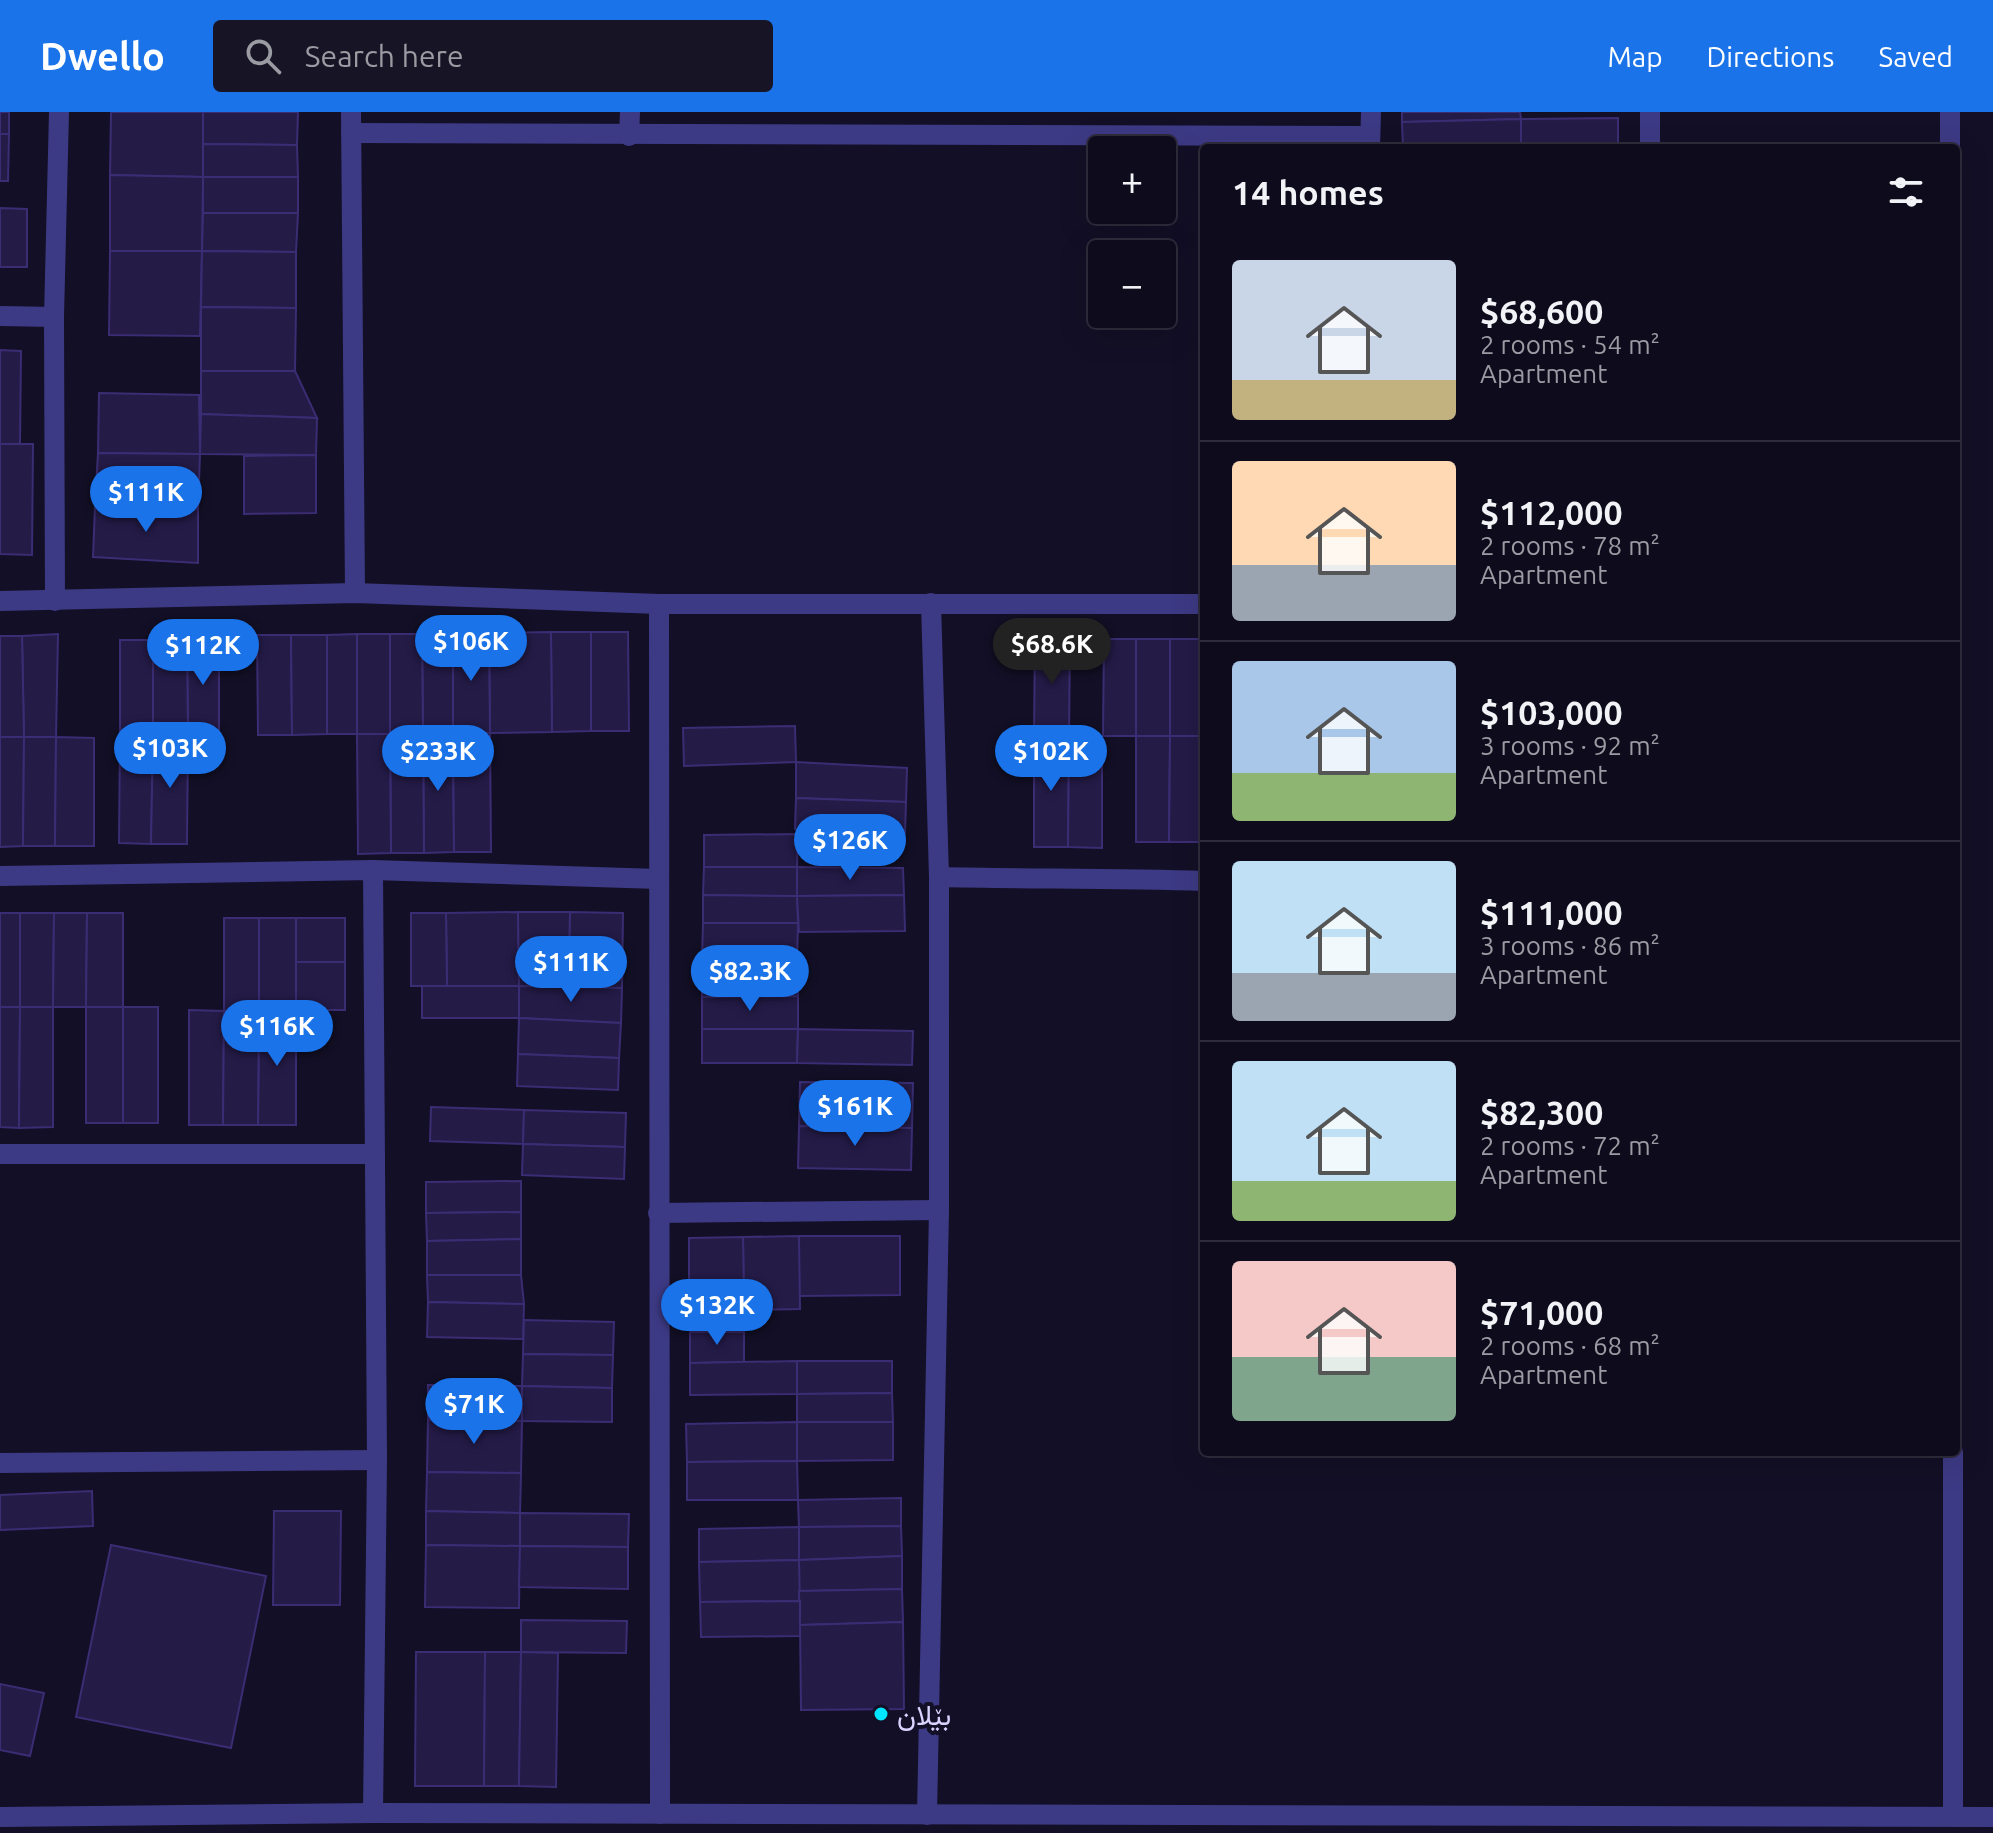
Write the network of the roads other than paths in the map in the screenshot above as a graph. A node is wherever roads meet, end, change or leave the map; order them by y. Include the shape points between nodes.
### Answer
1 (59, 112) edge
2 (351, 112) edge
3 (630, 112) edge
4 (1371, 112) edge
5 (1650, 112) edge
6 (1950, 112) edge
7 (351, 133) junction
8 (629, 136) junction
9 (1370, 142) edge
10 (1650, 144) edge
11 (1950, 144) edge
12 (0, 316) edge
13 (54, 317) junction
14 (355, 593) junction
15 (0, 601) edge
16 (55, 601) junction
17 (931, 603) junction
18 (659, 604) junction
19 (1200, 604) edge
20 (373, 870) junction
21 (0, 876) edge
22 (939, 877) junction
23 (658, 879) junction
24 (1200, 881) edge
25 (0, 1154) edge
26 (375, 1154) junction
27 (939, 1210) junction
28 (658, 1213) junction
29 (1953, 1456) edge
30 (377, 1460) junction
31 (0, 1463) edge
32 (373, 1813) junction
33 (660, 1814) junction
34 (927, 1815) junction
35 (0, 1817) edge
36 (1953, 1817) junction
37 (1993, 1817) edge

1 - 13 street
2 - 7 street
3 - 8 street
4 - 9 street
5 - 10 street
6 - 11 street
7 - 8 street
7 - 14 street
8 - 9 street
12 - 13 street
13 - 16 street
14 - 16 street
14 - 18 street
15 - 16 street
17 - 18 street
17 - 19 street
17 - 22 street
18 - 23 street
20 - 21 street
20 - 23 street
20 - 26 street
22 - 24 street
22 - 27 street
23 - 28 street
25 - 26 street
26 - 30 street
27 - 28 street
27 - 34 street
28 - 33 street
29 - 36 street
30 - 31 street
30 - 32 street
32 - 33 street
32 - 35 street
33 - 34 street
34 - 36 street
36 - 37 street

